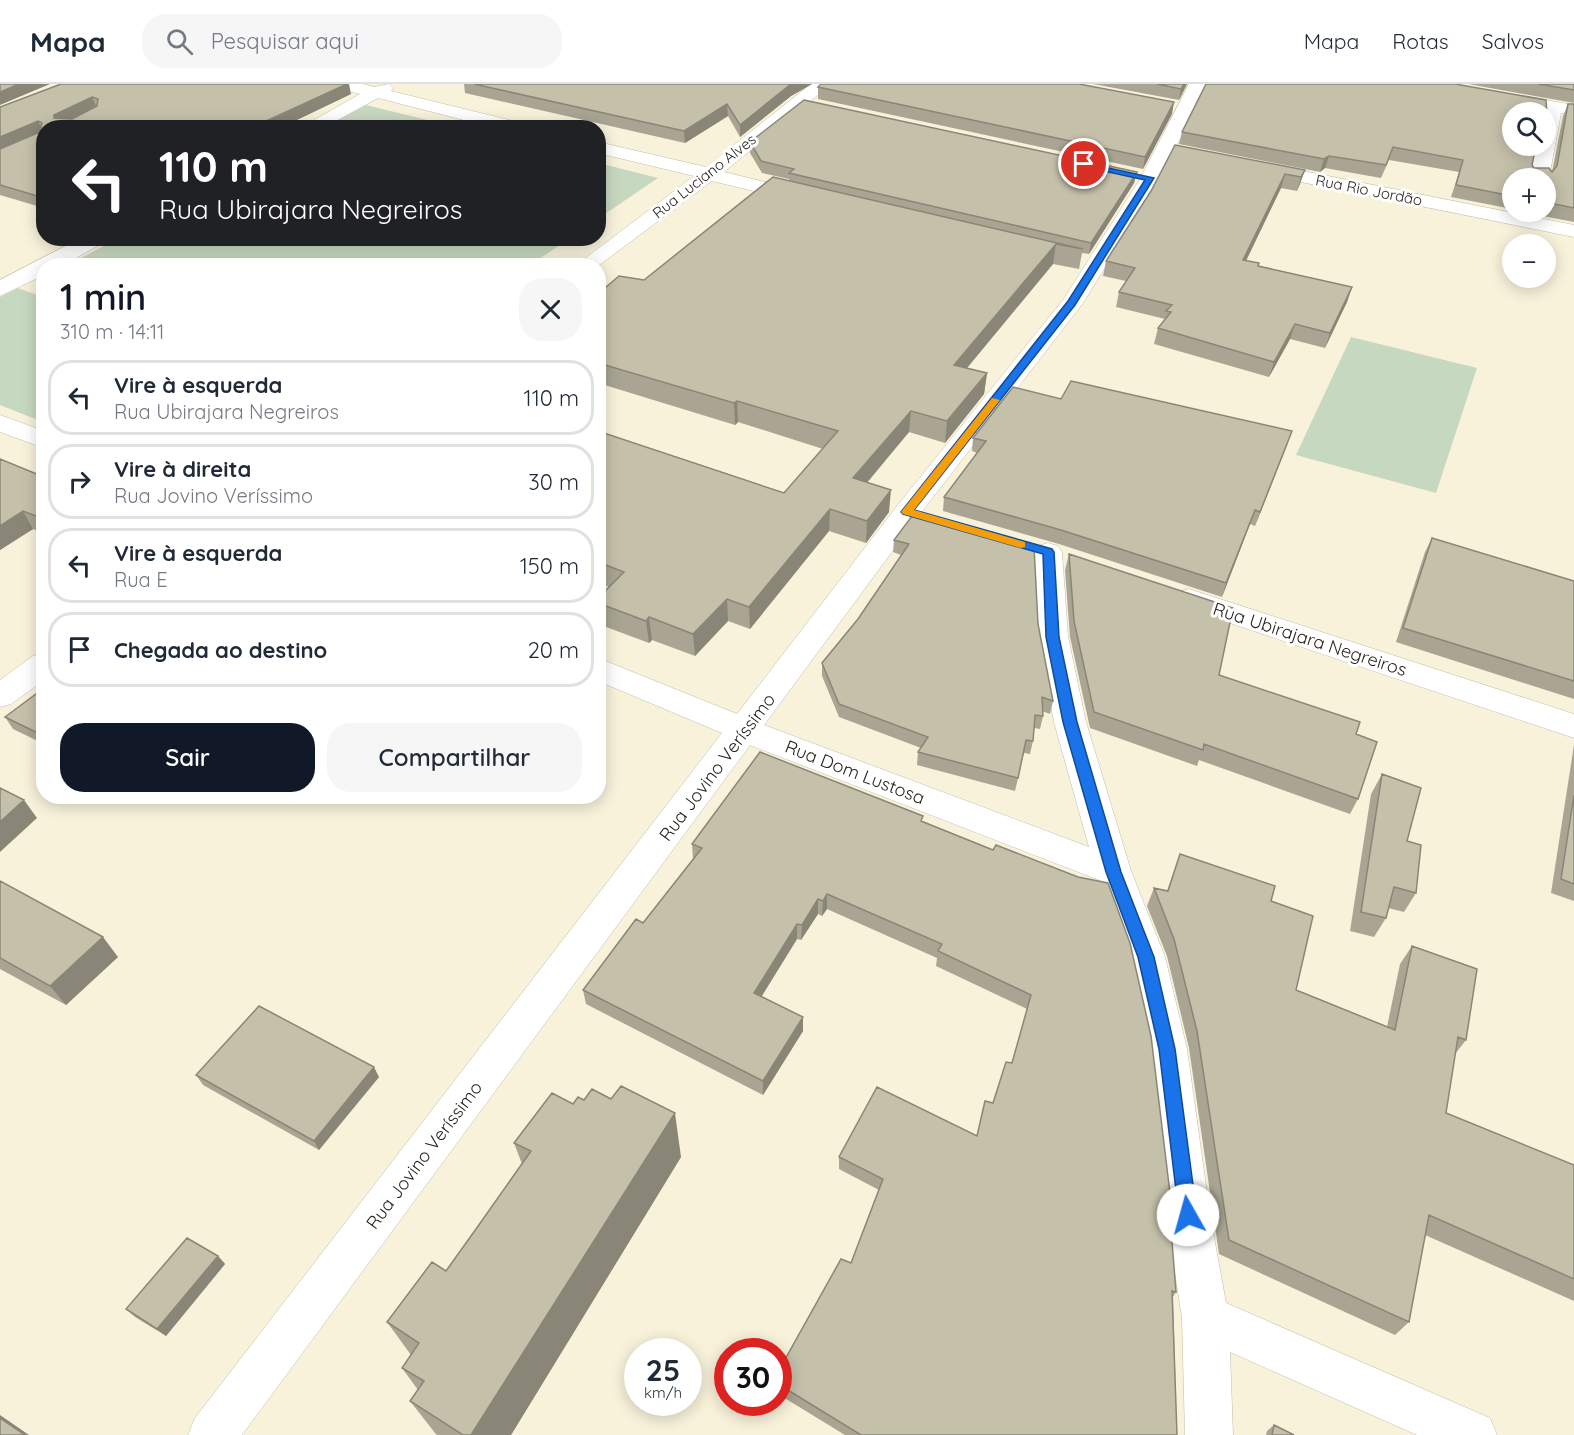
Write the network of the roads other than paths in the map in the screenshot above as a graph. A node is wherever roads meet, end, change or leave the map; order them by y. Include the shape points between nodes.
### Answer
1 (342, 84) edge
2 (394, 84) edge
3 (822, 84) edge
4 (1426, 84) edge
5 (376, 92) junction
6 (1182, 99) edge
7 (798, 102) junction
8 (1530, 102) edge
9 (820, 107) edge
10 (1556, 107) edge
11 (1574, 110) edge
12 (324, 120) edge
13 (487, 120) edge
14 (606, 149) edge
15 (1245, 165) edge
16 (709, 174) junction
17 (823, 201) edge
18 (1502, 212) edge
19 (1546, 222) edge
20 (1574, 231) edge
21 (82, 246) edge
22 (59, 258) edge
23 (596, 258) edge
24 (36, 270) edge
25 (9, 285) edge
26 (36, 288) edge
27 (0, 423) edge
28 (36, 437) edge
29 (907, 512) junction
30 (939, 521) edge
31 (1049, 552) dead end
32 (1161, 590) edge
33 (36, 670) edge
34 (606, 672) edge
35 (0, 696) edge
36 (1574, 726) edge
37 (745, 730) junction
38 (1113, 872) junction
39 (1205, 1318) junction
40 (212, 1435) edge
41 (1209, 1435) edge
42 (1473, 1435) edge

1 - 5 street
2 - 5 street
3 - 7 street, Rua Luciano Alves
4 - 8 street
5 - 12 street
5 - 13 street
6 - 29 street, Rua Jovino Veríssimo via 1176,151 1139,176 1085,262 1072,303
7 - 9 street
7 - 16 street, Rua Luciano Alves
10 - 11 street
14 - 16 street
15 - 18 street, Rua Rio Jordão
16 - 17 street
16 - 23 street, Rua Luciano Alves
19 - 20 street, Rua Rio Jordão
21 - 22 street
24 - 25 street
25 - 26 street
27 - 28 street
29 - 30 street
29 - 37 street, Rua Jovino Veríssimo
31 - 38 street via 1053,637 1070,722
32 - 36 street, Rua Ubirajara Negreiros
33 - 35 street
34 - 37 street, Rua Dom Lustosa
37 - 38 street, Rua Dom Lustosa
37 - 40 street, Rua Jovino Veríssimo
38 - 39 street via 1146,957 1167,1049
39 - 41 street
39 - 42 street

